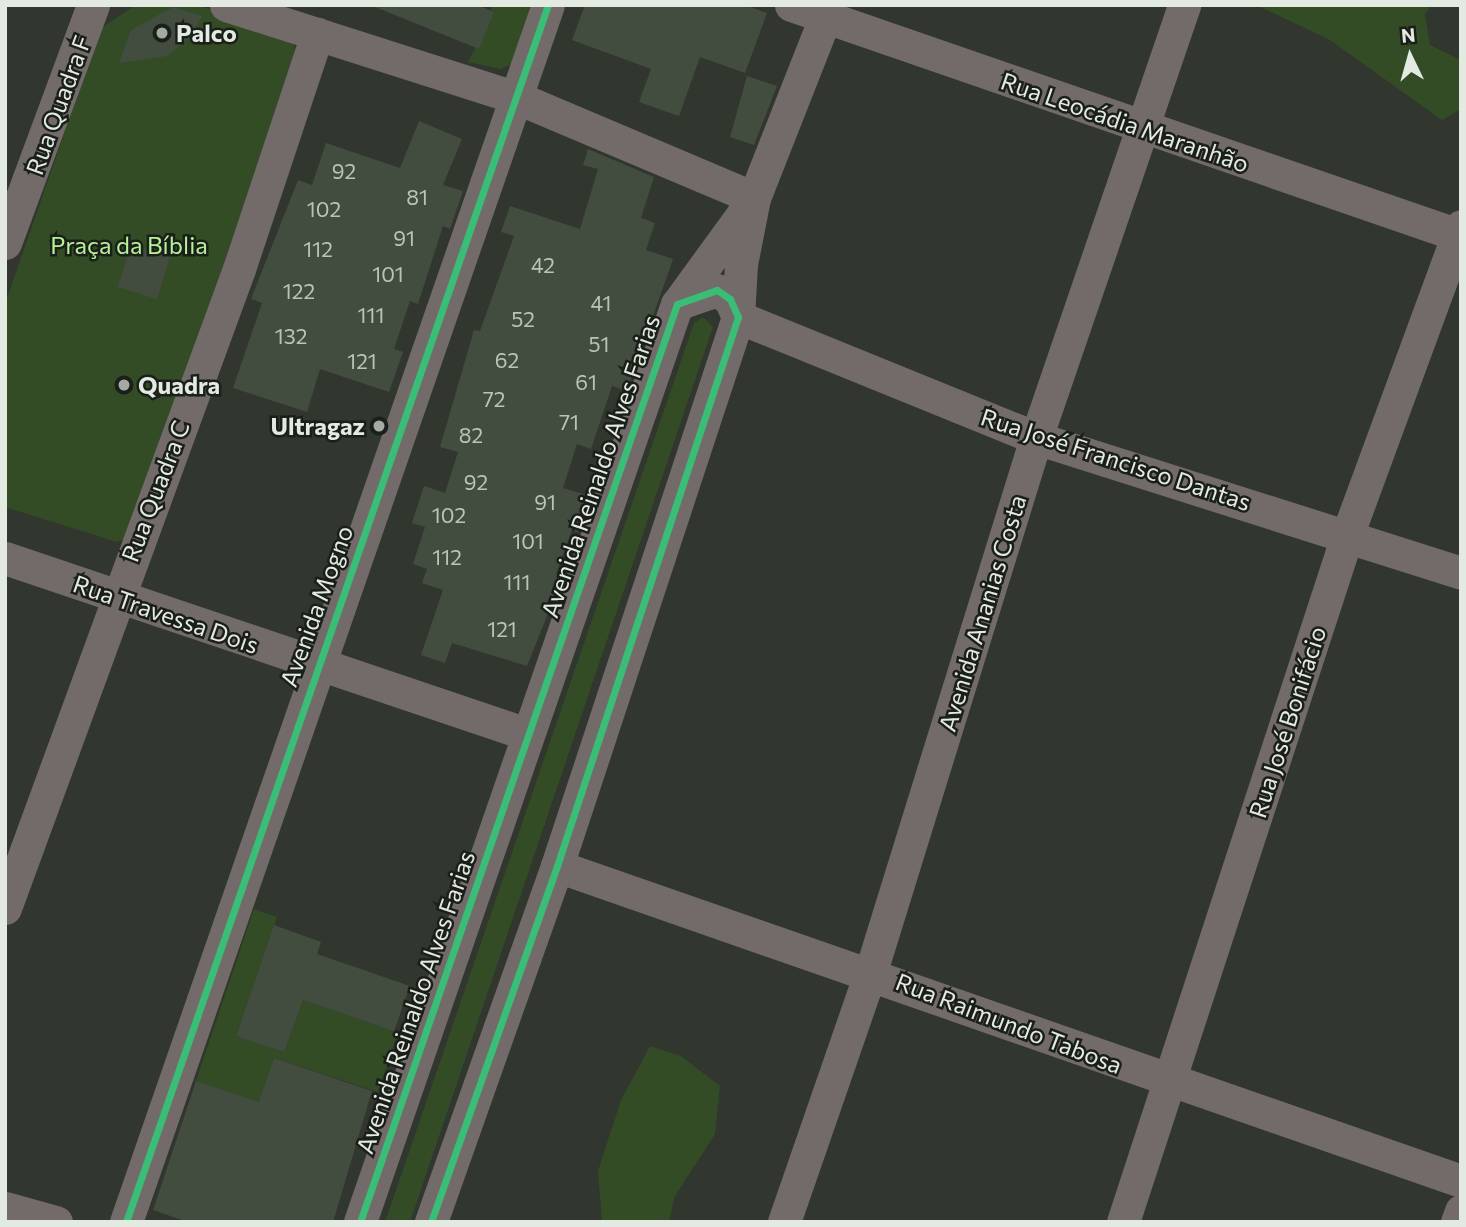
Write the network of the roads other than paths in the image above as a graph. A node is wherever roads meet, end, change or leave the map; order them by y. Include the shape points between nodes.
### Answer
1 (93, 5) edge
2 (226, 5) edge
3 (548, 5) edge
4 (791, 5) edge
5 (1184, 5) edge
6 (827, 11) edge
7 (317, 34) junction
8 (520, 99) junction
9 (1142, 128) junction
10 (754, 198) junction
11 (1460, 232) edge
12 (5, 243) edge
13 (677, 304) junction
14 (738, 317) junction
15 (1036, 438) junction
16 (1348, 533) junction
17 (5, 558) edge
18 (1461, 573) edge
19 (116, 596) junction
20 (315, 665) junction
21 (527, 734) junction
22 (557, 866) junction
23 (5, 908) edge
24 (871, 971) junction
25 (1170, 1083) junction
26 (1461, 1181) edge
27 (5, 1208) edge
28 (1461, 1211) edge
29 (56, 1222) edge
30 (126, 1222) edge
31 (360, 1222) edge
32 (431, 1222) edge
33 (784, 1222) edge
34 (1123, 1222) edge
35 (1457, 1222) edge

1 - 12 street, Rua Quadra F
2 - 7 street
3 - 8 street, Avenida Mogno
4 - 6 street, Rua Leocádia Maranhão
5 - 9 street, Avenida Ananias Costa
6 - 9 street, Rua Leocádia Maranhão
6 - 10 street, Avenida Reinaldo Alves Farias
7 - 8 street
7 - 19 street, Rua Quadra C via 239,269
8 - 10 street
8 - 20 street, Avenida Mogno
9 - 11 street, Rua Leocádia Maranhão
9 - 15 street, Avenida Ananias Costa
10 - 13 street, Avenida Reinaldo Alves Farias
10 - 14 street, Avenida Reinaldo Alves Farias via 741,264
11 - 16 street, Rua José Bonifácio
13 - 14 street, Avenida Reinaldo Alves Farias via 717,290 730,299
13 - 21 street, Avenida Reinaldo Alves Farias
14 - 15 street, Rua José Francisco Dantas
14 - 22 street, Avenida Reinaldo Alves Farias
15 - 16 street, Rua José Francisco Dantas
15 - 24 street, Avenida Ananias Costa
16 - 18 street, Rua José Francisco Dantas
16 - 25 street, Rua José Bonifácio
17 - 19 street, Rua Travessa Dois
19 - 20 street, Rua Travessa Dois
19 - 23 street, Rua Quadra C
20 - 21 street, Rua Travessa Dois
20 - 30 street, Avenida Mogno
21 - 31 street, Avenida Reinaldo Alves Farias
22 - 24 street, Rua Raimundo Tabosa
22 - 32 street, Avenida Reinaldo Alves Farias
24 - 25 street, Rua Raimundo Tabosa
24 - 33 street, Avenida Ananias Costa
25 - 26 street, Rua Raimundo Tabosa
25 - 34 street, Rua José Bonifácio
27 - 29 street
28 - 35 street

